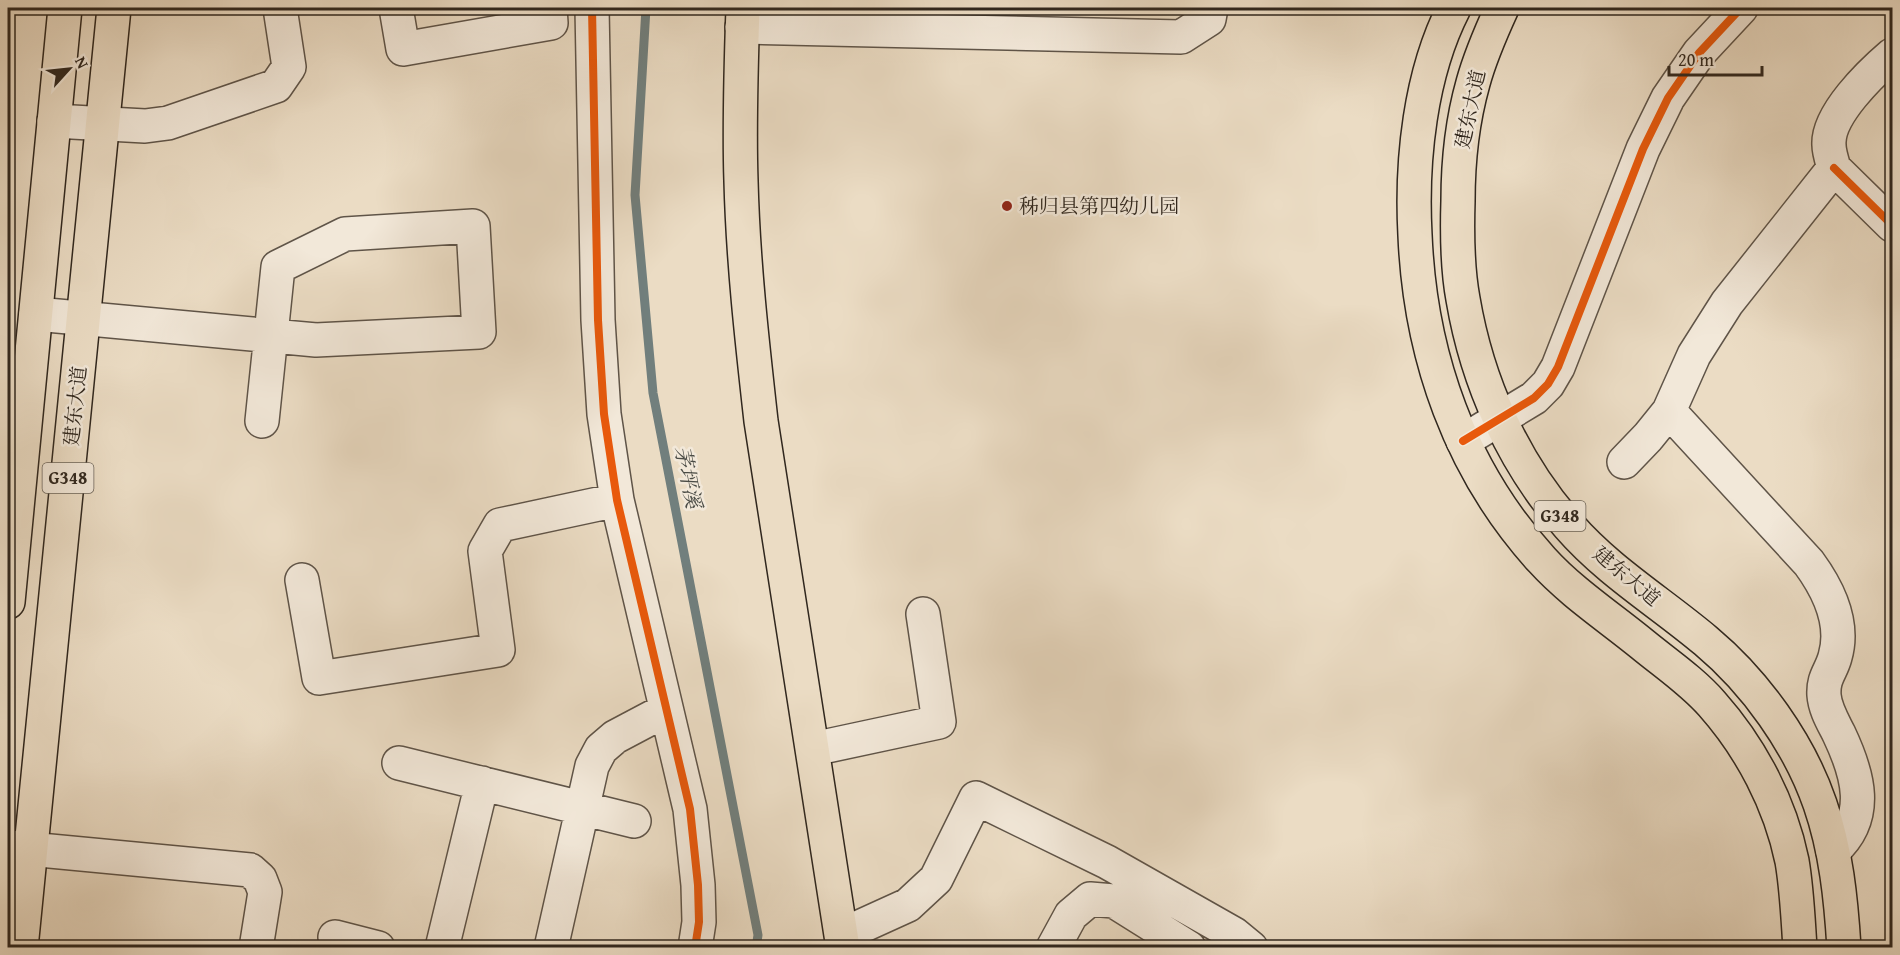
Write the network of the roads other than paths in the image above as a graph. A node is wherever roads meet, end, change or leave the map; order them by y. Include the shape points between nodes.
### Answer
1 (65, 8) edge
2 (114, 8) edge
3 (280, 8) edge
4 (396, 8) edge
5 (550, 8) edge
6 (592, 8) edge
7 (1211, 8) edge
8 (1454, 8) edge
9 (1502, 8) edge
10 (1741, 8) edge
11 (743, 17) edge
12 (1893, 55) edge
13 (54, 121) junction
14 (103, 124) junction
15 (1834, 168) junction
16 (1893, 225) edge
17 (36, 314) junction
18 (84, 318) junction
19 (270, 336) junction
20 (1669, 411) junction
21 (1499, 419) junction
22 (262, 421) dead end
23 (1462, 441) junction
24 (1624, 462) dead end
25 (617, 500) junction
26 (302, 580) dead end
27 (8, 602) edge
28 (923, 614) dead end
29 (666, 710) junction
30 (813, 749) junction
31 (399, 763) dead end
32 (482, 783) junction
33 (583, 808) junction
34 (634, 821) dead end
35 (19, 848) edge
36 (1833, 851) junction
37 (16, 904) edge
38 (1146, 936) edge
39 (335, 937) dead end
40 (843, 941) edge
41 (21, 948) edge
42 (256, 948) edge
43 (378, 948) edge
44 (442, 948) edge
45 (551, 948) edge
46 (695, 948) edge
47 (1053, 948) edge
48 (1189, 948) edge
49 (1251, 948) edge
50 (1800, 948) edge
51 (1844, 948) edge

1 - 13 main road, G348
2 - 14 main road, 建东大道 / G348
3 - 14 street via 289,67 276,86 168,123
4 - 5 street via 403,49 551,22
6 - 25 street via 598,320 604,414
7 - 11 street via 1209,19 1181,37
8 - 23 main road, G348 via 1432,66 1421,113 1413,204 1420,302 1444,396
9 - 21 main road, 建东大道 / G348 via 1473,83 1458,166 1462,296 1470,337
10 - 21 street via 1699,53 1668,98 1642,149 1548,384 1534,398
11 - 30 main road via 741,180 752,343
12 - 15 street via 1857,90 1834,121 1829,144
13 - 14 street
13 - 17 main road, G348
14 - 18 main road, 建东大道 / G348
15 - 16 street
15 - 20 street via 1727,303 1694,355
17 - 18 street
17 - 27 main road, G348
18 - 19 street
18 - 35 main road, 建东大道 / G348
19 - 19 street via 278,267 345,234 473,226 479,332 316,340
19 - 22 street
20 - 24 street
20 - 36 street via 1809,563 1831,601 1839,644 1825,676 1824,696 1848,755 1858,797 1852,830
21 - 23 street
21 - 36 main road, 建东大道 / G348 via 1543,495 1570,528 1708,642 1743,676 1774,715 1820,803
23 - 50 main road, G348 via 1512,524 1544,562 1711,702 1739,738 1762,776 1780,818 1792,861
25 - 26 street via 500,525 485,551 498,650 319,678
25 - 29 street
28 - 30 street via 939,722
29 - 33 street via 615,737 601,749 592,765
29 - 46 street via 696,847 699,921
30 - 40 main road
31 - 32 street
32 - 33 street
32 - 44 street
33 - 34 street
33 - 45 street
35 - 37 main road, 建东大道 / G348
35 - 42 street via 250,870 260,879 265,892
36 - 51 main road, 建东大道 / G348
37 - 41 main road, 建东大道 / G348
38 - 47 street via 1114,901 1090,899 1071,915
38 - 48 street
39 - 43 street
40 - 49 street via 908,905 936,879 976,798 1107,862 1234,934

